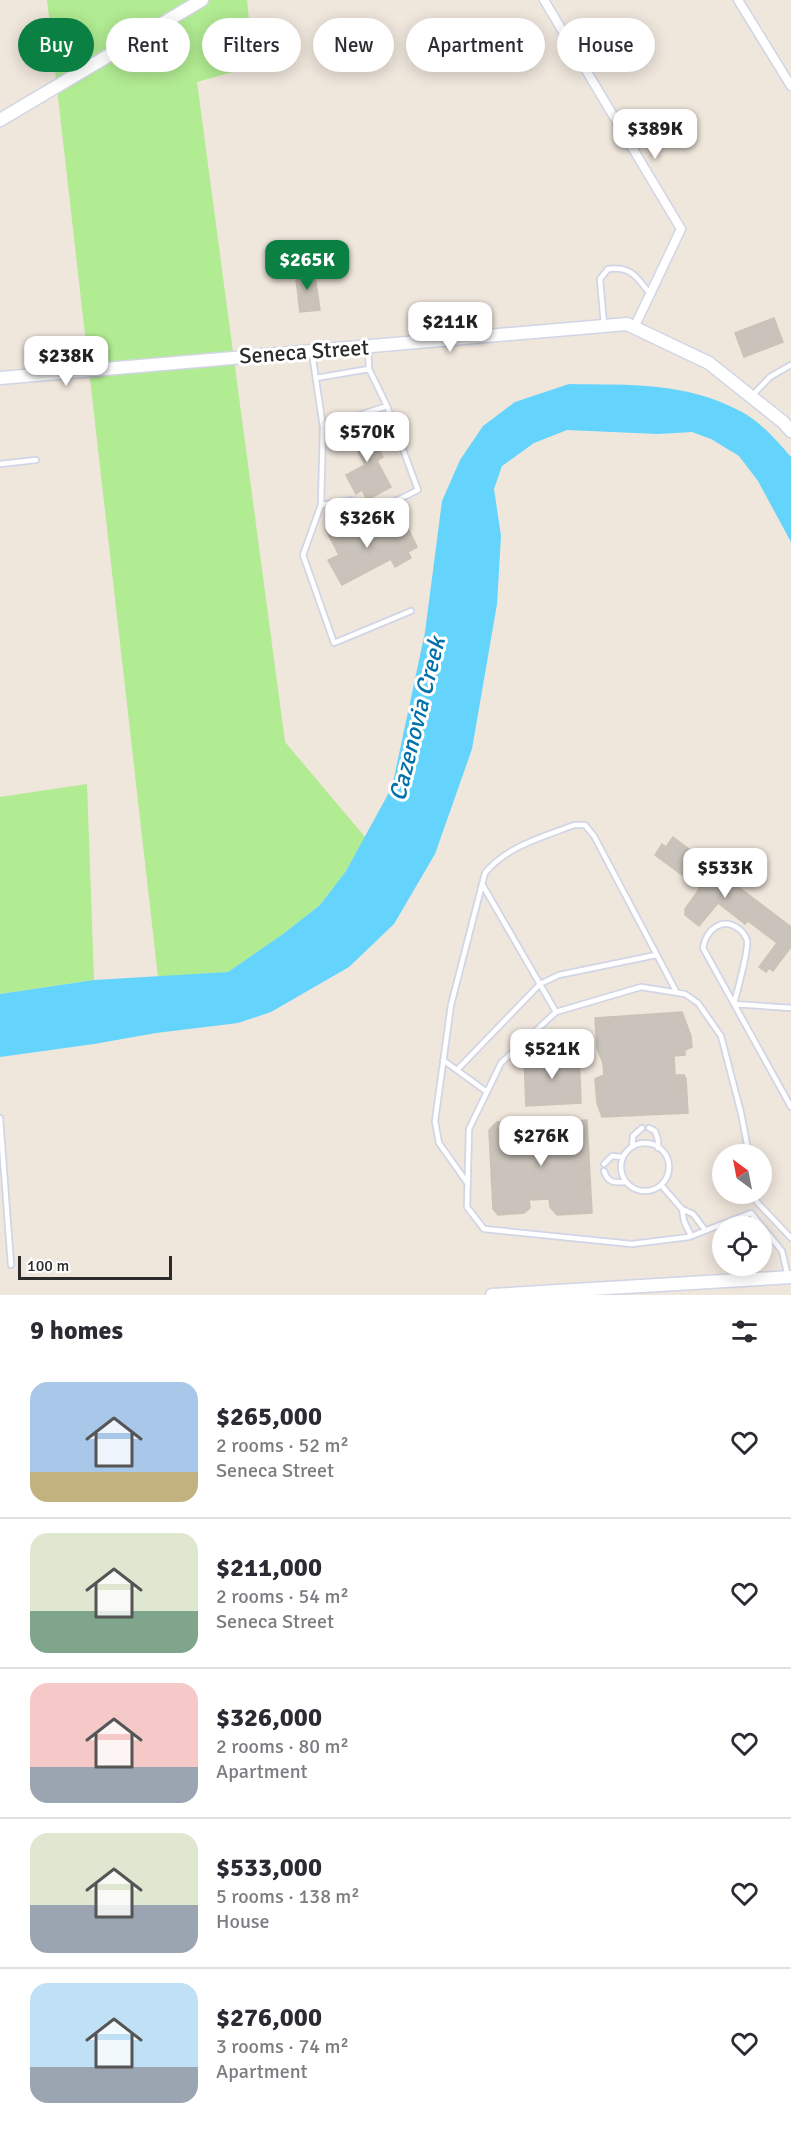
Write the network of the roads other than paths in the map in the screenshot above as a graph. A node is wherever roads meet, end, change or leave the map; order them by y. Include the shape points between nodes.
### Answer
1 (202, 0) edge
2 (544, 0) edge
3 (738, 0) edge
4 (790, 84) edge
5 (6, 117) edge
6 (650, 294) junction
7 (604, 325) junction
8 (634, 328) junction
9 (368, 347) junction
10 (312, 350) junction
11 (791, 365) edge
12 (369, 369) junction
13 (0, 378) edge
14 (316, 378) junction
15 (751, 397) junction
16 (387, 406) junction
17 (322, 427) junction
18 (791, 431) edge
19 (36, 460) dead end
20 (0, 464) edge
21 (321, 506) junction
22 (411, 611) dead end
23 (482, 884) junction
24 (656, 954) junction
25 (540, 984) junction
26 (677, 993) junction
27 (734, 1004) junction
28 (791, 1008) edge
29 (556, 1012) junction
30 (443, 1060) junction
31 (457, 1070) junction
32 (487, 1092) junction
33 (791, 1107) edge
34 (0, 1118) edge
35 (642, 1128) dead end
36 (649, 1128) dead end
37 (747, 1144) edge
38 (632, 1147) junction
39 (658, 1148) junction
40 (623, 1158) junction
41 (604, 1164) dead end
42 (604, 1172) dead end
43 (625, 1182) junction
44 (468, 1184) junction
45 (661, 1185) junction
46 (756, 1204) edge
47 (759, 1204) edge
48 (682, 1209) junction
49 (751, 1213) junction
50 (705, 1230) junction
51 (691, 1236) junction
52 (791, 1238) edge
53 (11, 1265) dead end
54 (789, 1277) edge
55 (621, 1291) edge
56 (492, 1295) edge

1 - 5 street
2 - 6 street via 681,229
3 - 4 street
6 - 7 lane via 629,271 608,269 600,279
6 - 8 street
7 - 8 street, Seneca Street via 627,324
7 - 9 street, Seneca Street
8 - 15 street, Seneca Street via 709,363
9 - 10 street, Seneca Street
9 - 12 lane
10 - 13 street, Seneca Street
10 - 14 lane
11 - 15 lane via 770,377
12 - 14 lane
12 - 16 lane
14 - 17 lane
15 - 18 street, Seneca Street
16 - 17 lane
16 - 21 lane via 418,490 375,511 352,500
17 - 21 lane
19 - 20 lane
21 - 22 lane via 303,555 334,643
23 - 24 lane via 485,873 510,850 574,825 585,825
23 - 25 lane
23 - 30 lane via 451,1005
24 - 25 lane via 559,975
24 - 26 lane
25 - 29 lane
25 - 31 lane
26 - 29 lane via 641,987
26 - 37 lane via 698,1003 721,1036
27 - 27 lane via 748,946 743,933 724,923 709,932 703,948
27 - 28 lane
27 - 33 lane
29 - 32 lane via 501,1063
30 - 31 lane
30 - 44 lane via 435,1121 439,1143
31 - 32 lane
32 - 44 lane via 469,1129
34 - 53 lane
35 - 38 lane via 633,1136
36 - 39 lane via 655,1131
38 - 39 lane via 647,1143
38 - 40 lane
39 - 45 lane via 669,1164
40 - 41 lane via 612,1156
40 - 43 lane via 620,1167
42 - 43 lane via 606,1179 614,1183
43 - 45 lane via 646,1192
44 - 51 lane via 467,1207 484,1229 632,1244
45 - 48 lane
46 - 49 lane
47 - 52 lane
48 - 50 lane via 693,1214
48 - 51 lane
49 - 50 lane
49 - 54 lane via 782,1251
50 - 51 lane
54 - 55 street
55 - 56 street

